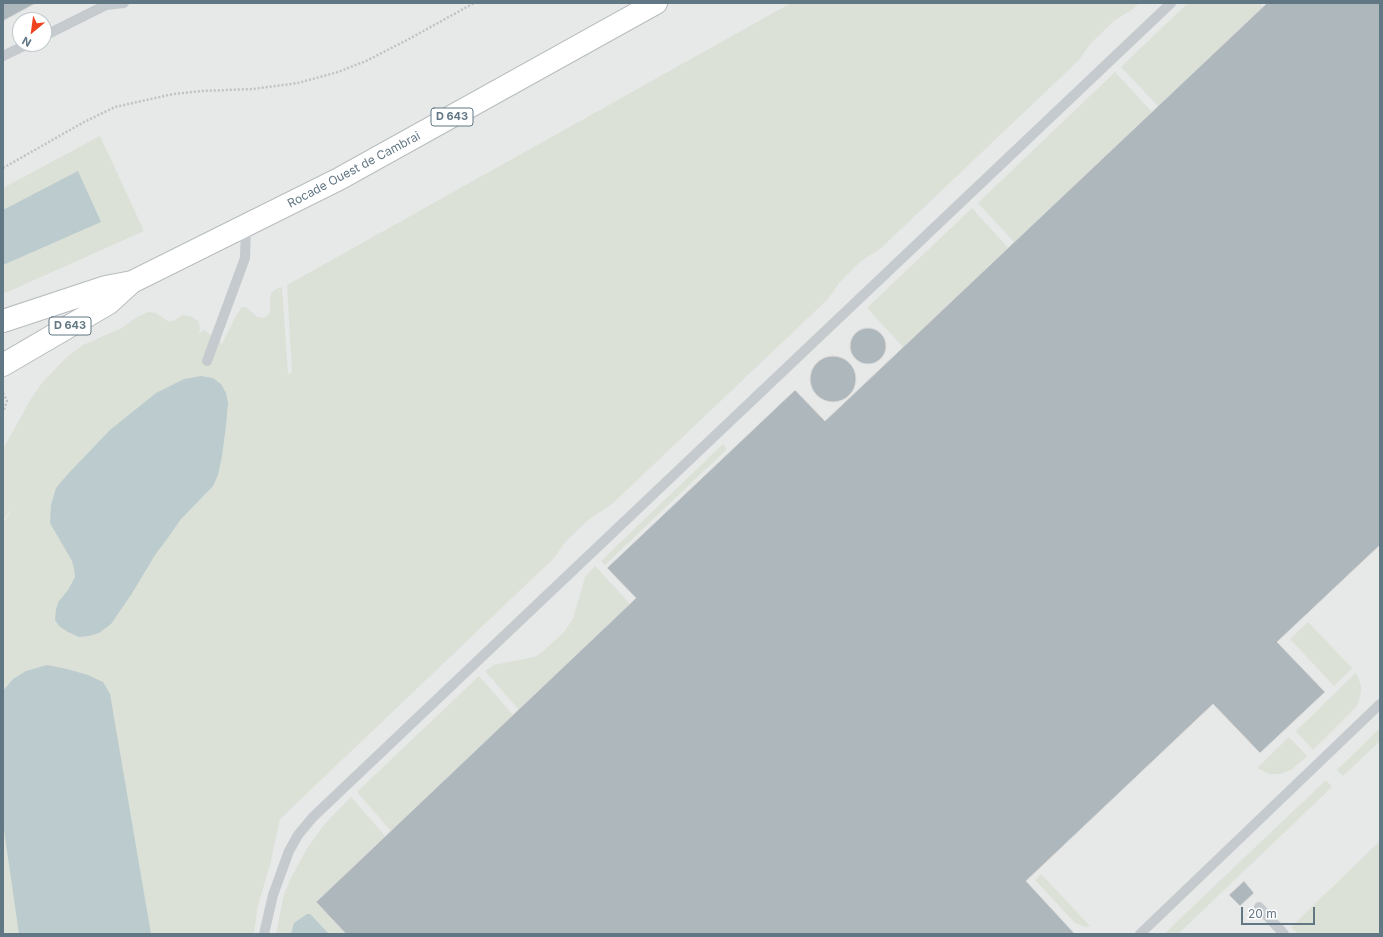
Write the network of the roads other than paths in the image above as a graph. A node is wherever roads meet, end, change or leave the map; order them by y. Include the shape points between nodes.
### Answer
1 (124, 3) edge
2 (656, 3) edge
3 (1171, 3) edge
4 (52, 32) edge
5 (246, 226) junction
6 (132, 282) junction
7 (3, 321) edge
8 (207, 361) dead end
9 (3, 366) edge
10 (1380, 704) edge
11 (1259, 907) dead end
12 (264, 934) edge
13 (1140, 934) edge
14 (1284, 934) edge

1 - 4 lane via 106,5
2 - 5 highway, Rocade Ouest de Cambrai / D 643 via 395,149
3 - 12 lane via 313,817 289,851 273,895
5 - 6 highway, Rocade Ouest de Cambrai / D 643
5 - 8 lane via 245,258
6 - 7 highway, Rocade Ouest de Cambrai / D 643
6 - 9 highway, Rocade Ouest de Cambrai / D 643 via 110,303
10 - 13 lane
11 - 14 lane

